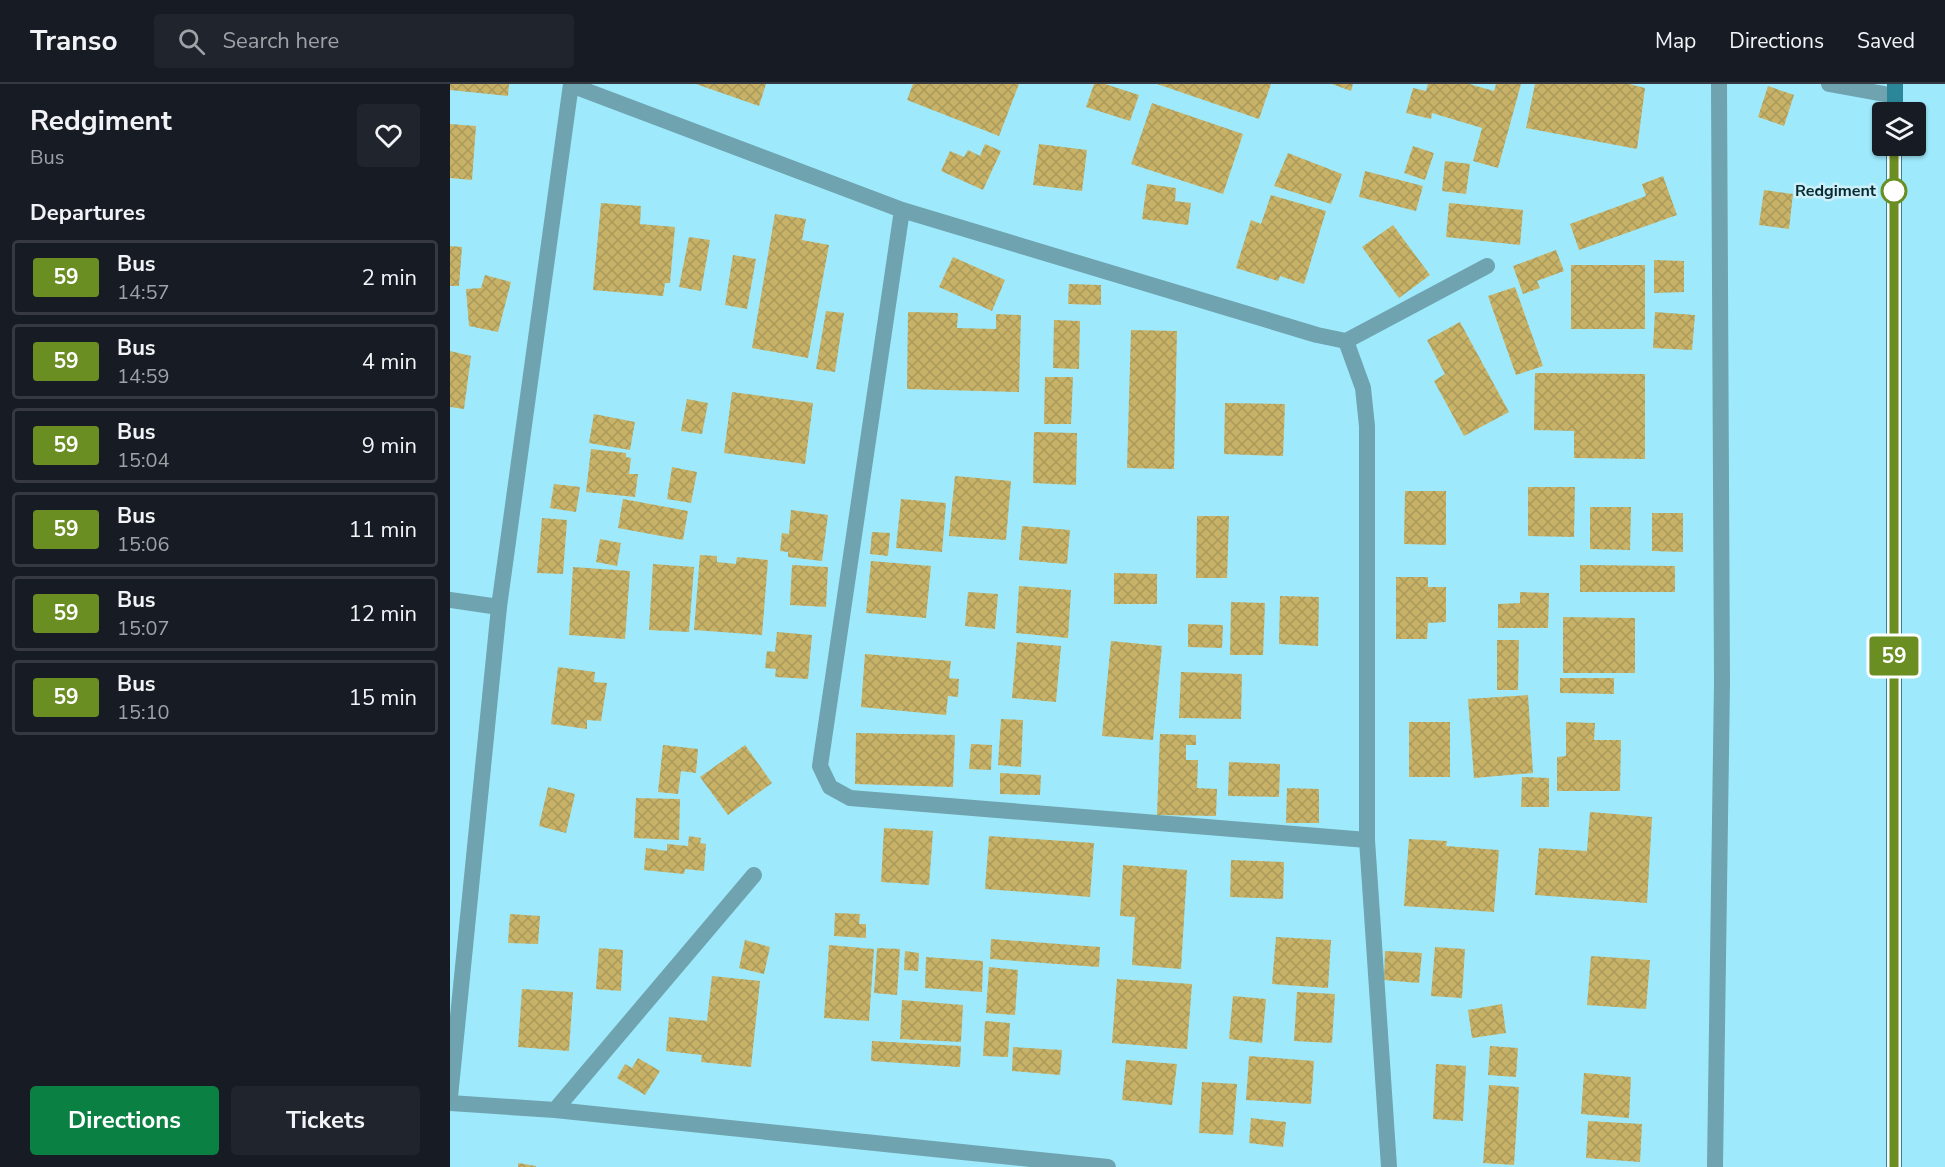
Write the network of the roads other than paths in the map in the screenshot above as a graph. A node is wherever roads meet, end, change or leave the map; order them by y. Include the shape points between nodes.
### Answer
1 (571, 84) edge
2 (1719, 84) edge
3 (1829, 84) edge
4 (1894, 97) edge
5 (1894, 156) edge
6 (902, 210) junction
7 (1487, 266) dead end
8 (1346, 341) junction
9 (450, 600) edge
10 (499, 607) junction
11 (1367, 840) junction
12 (754, 875) dead end
13 (450, 1097) edge
14 (450, 1102) edge
15 (555, 1110) junction
16 (1108, 1167) edge
17 (1389, 1167) edge
18 (1714, 1167) edge
19 (1894, 1167) edge

1 - 6 street
1 - 10 street
2 - 18 street via 1722,682
3 - 4 street
5 - 19 main road
6 - 8 street
6 - 11 street via 820,766 830,787 850,798
7 - 8 street
8 - 11 street via 1363,388 1367,426
9 - 10 street
10 - 13 street
11 - 17 street
12 - 15 street
14 - 15 street
15 - 16 street

